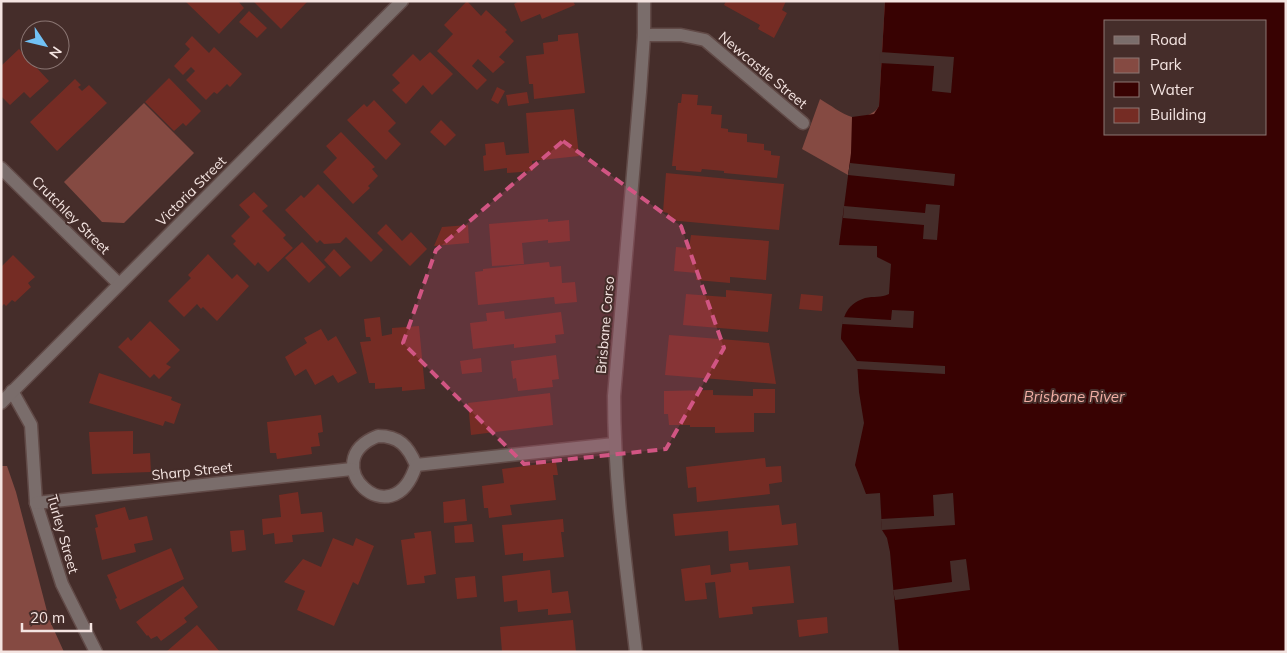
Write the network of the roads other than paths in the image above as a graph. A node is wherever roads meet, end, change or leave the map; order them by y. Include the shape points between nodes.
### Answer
1 (402, 1) edge
2 (644, 1) edge
3 (644, 35) junction
4 (802, 123) dead end
5 (1, 168) edge
6 (119, 284) junction
7 (12, 392) junction
8 (1, 403) edge
9 (614, 444) junction
10 (416, 465) junction
11 (352, 469) junction
12 (36, 503) junction
13 (96, 652) edge
14 (636, 652) edge

1 - 6 street, Victoria Street
2 - 3 street, Brisbane Corso
3 - 4 street, Newcastle Street via 681,35 705,40
3 - 9 street, Brisbane Corso via 614,396
5 - 6 street, Crutchley Street
6 - 7 street, Victoria Street
7 - 8 street, Victoria Street
7 - 12 street, Turley Street via 31,425
9 - 10 street
9 - 14 street, Brisbane Corso
10 - 11 street via 404,488 388,496 368,492 357,481
10 - 11 street via 408,448 400,441 378,436 360,447
11 - 12 street, Sharp Street
12 - 13 street, Turley Street via 62,584

